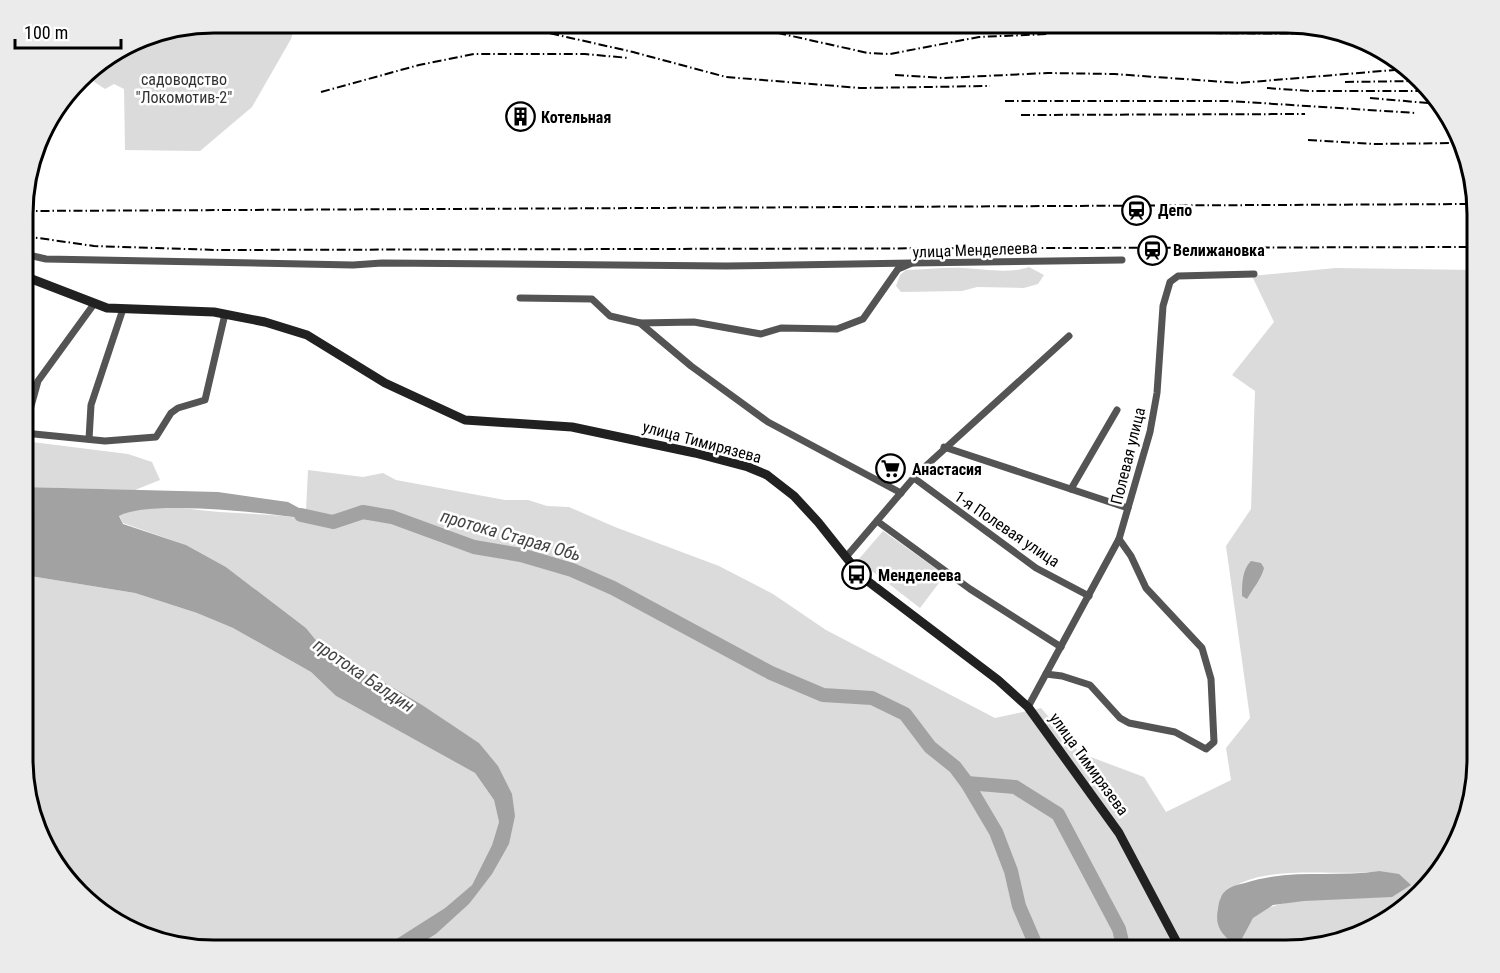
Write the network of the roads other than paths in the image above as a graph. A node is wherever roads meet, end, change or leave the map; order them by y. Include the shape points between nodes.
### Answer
1 (33, 256) edge
2 (1122, 260) dead end
3 (912, 263) junction
4 (1254, 274) dead end
5 (33, 280) edge
6 (520, 298) dead end
7 (94, 304) junction
8 (123, 309) junction
9 (225, 314) junction
10 (640, 323) junction
11 (1069, 336) dead end
12 (33, 391) edge
13 (1117, 410) dead end
14 (33, 433) edge
15 (89, 439) junction
16 (944, 447) junction
17 (914, 478) junction
18 (1071, 489) junction
19 (901, 494) junction
20 (1128, 508) junction
21 (877, 521) junction
22 (1119, 539) junction
23 (846, 557) junction
24 (1089, 596) junction
25 (1060, 647) junction
26 (1046, 674) junction
27 (1028, 707) junction
28 (1176, 940) edge

1 - 3 street via 353,265
2 - 3 street, улица Менделеева
3 - 10 street, улица Менделеева via 898,269 863,320 837,329 781,328 761,334 694,322
4 - 20 street, Полевая улица via 1178,276 1170,282 1163,306 1150,432
5 - 7 street, улица Тимирязева
6 - 10 street, улица Менделеева via 592,299 610,316
7 - 8 street, улица Тимирязева
7 - 12 street
8 - 9 street, улица Тимирязева via 192,309
8 - 15 street via 91,405
9 - 15 street via 206,400 171,413 152,439
9 - 23 street, улица Тимирязева via 307,335 385,383 465,420 572,428 748,467 767,475 794,496
10 - 19 street, улица Менделеева via 768,422
11 - 16 street
13 - 18 street
14 - 15 street
16 - 17 street
16 - 18 street
17 - 19 street
17 - 24 street, 1-я Полевая улица via 1036,568
18 - 20 street
19 - 21 street
20 - 22 street, Полевая улица
21 - 23 street
21 - 25 street via 970,589
22 - 24 street, Полевая улица
22 - 26 street via 1146,588 1202,648 1211,679 1214,742 1206,749 1175,732 1129,723 1090,685
23 - 27 street, улица Тимирязева via 861,576
24 - 25 street, Полевая улица
25 - 26 street, Полевая улица
26 - 27 street, Полевая улица
27 - 28 street, улица Тимирязева via 1119,833

